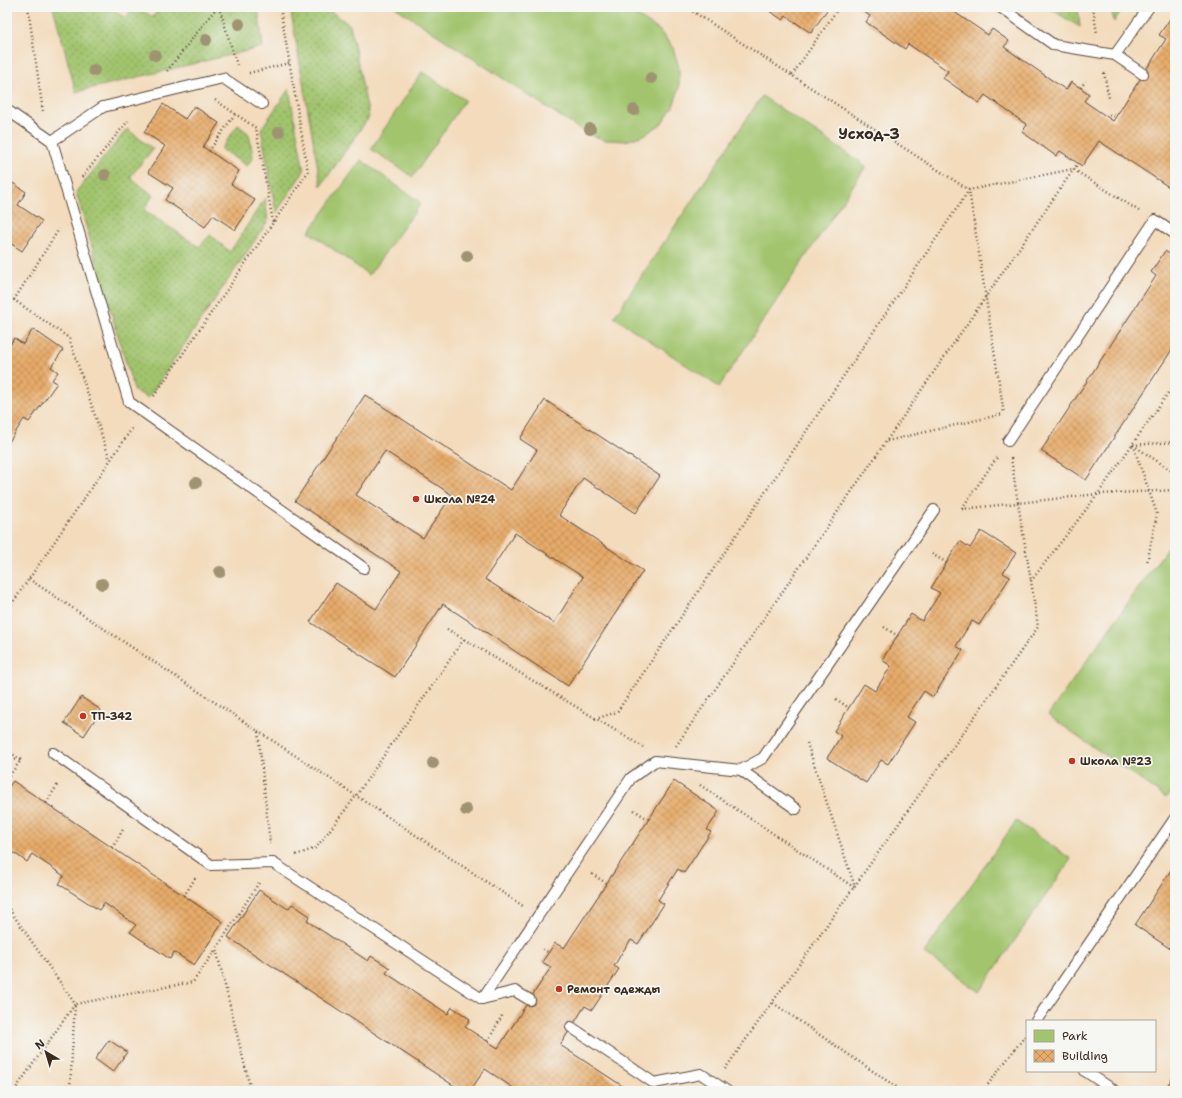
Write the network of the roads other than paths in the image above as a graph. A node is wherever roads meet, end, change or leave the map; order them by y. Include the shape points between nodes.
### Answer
1 (1000, 7) edge
2 (1149, 7) edge
3 (1115, 55) junction
4 (1143, 74) dead end
5 (262, 104) dead end
6 (7, 110) edge
7 (49, 139) junction
8 (1175, 234) edge
9 (1008, 441) road end
10 (934, 510) dead end
11 (364, 568) dead end
12 (53, 754) dead end
13 (741, 770) junction
14 (796, 809) dead end
15 (1175, 818) edge
16 (482, 999) junction
17 (530, 1000) dead end
18 (1037, 1020) edge
19 (571, 1027) dead end
20 (1086, 1072) edge
21 (722, 1090) edge
22 (1115, 1091) edge

1 - 3 lane via 1054,45
2 - 3 lane
3 - 4 lane
5 - 7 lane via 223,78 103,107
6 - 7 lane
7 - 11 lane via 129,402
8 - 9 lane via 1155,220
10 - 13 lane via 764,758
12 - 16 lane via 211,865 272,863
13 - 14 lane
13 - 16 lane via 655,762 632,778
15 - 18 lane
16 - 17 lane via 515,991
19 - 21 lane via 654,1083 701,1074
20 - 22 lane

